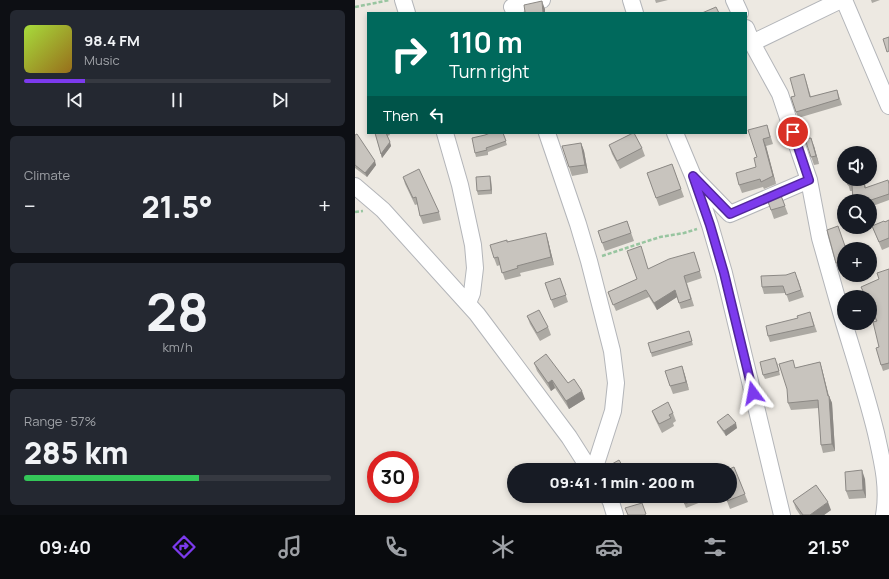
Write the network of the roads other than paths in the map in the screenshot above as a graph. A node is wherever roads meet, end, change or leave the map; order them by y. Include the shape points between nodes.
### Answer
1 (403, 0) edge
2 (542, 0) edge
3 (631, 0) edge
4 (735, 0) edge
5 (842, 0) edge
6 (511, 7) edge
7 (407, 12) edge
8 (635, 12) edge
9 (740, 12) edge
10 (747, 30) edge
11 (752, 43) junction
12 (889, 106) edge
13 (445, 134) edge
14 (547, 134) edge
15 (675, 134) edge
16 (693, 176) junction
17 (809, 180) junction
18 (355, 186) edge
19 (837, 298) edge
20 (467, 303) junction
21 (846, 330) edge
22 (586, 463) edge
23 (596, 463) edge
24 (611, 503) edge
25 (615, 515) edge
26 (782, 515) edge
27 (884, 515) edge

1 - 7 street
2 - 6 street
3 - 8 street
4 - 9 street
5 - 11 street
5 - 12 street
10 - 11 street
11 - 17 street via 780,94
13 - 20 street via 473,246 475,268 472,293
14 - 23 street via 589,261 612,351 617,383 613,411
15 - 16 street
16 - 17 street via 730,214
16 - 26 street via 726,280
17 - 19 street via 820,238
18 - 20 street via 383,210
20 - 22 street via 492,333
21 - 27 street via 869,405 885,472
24 - 25 street

